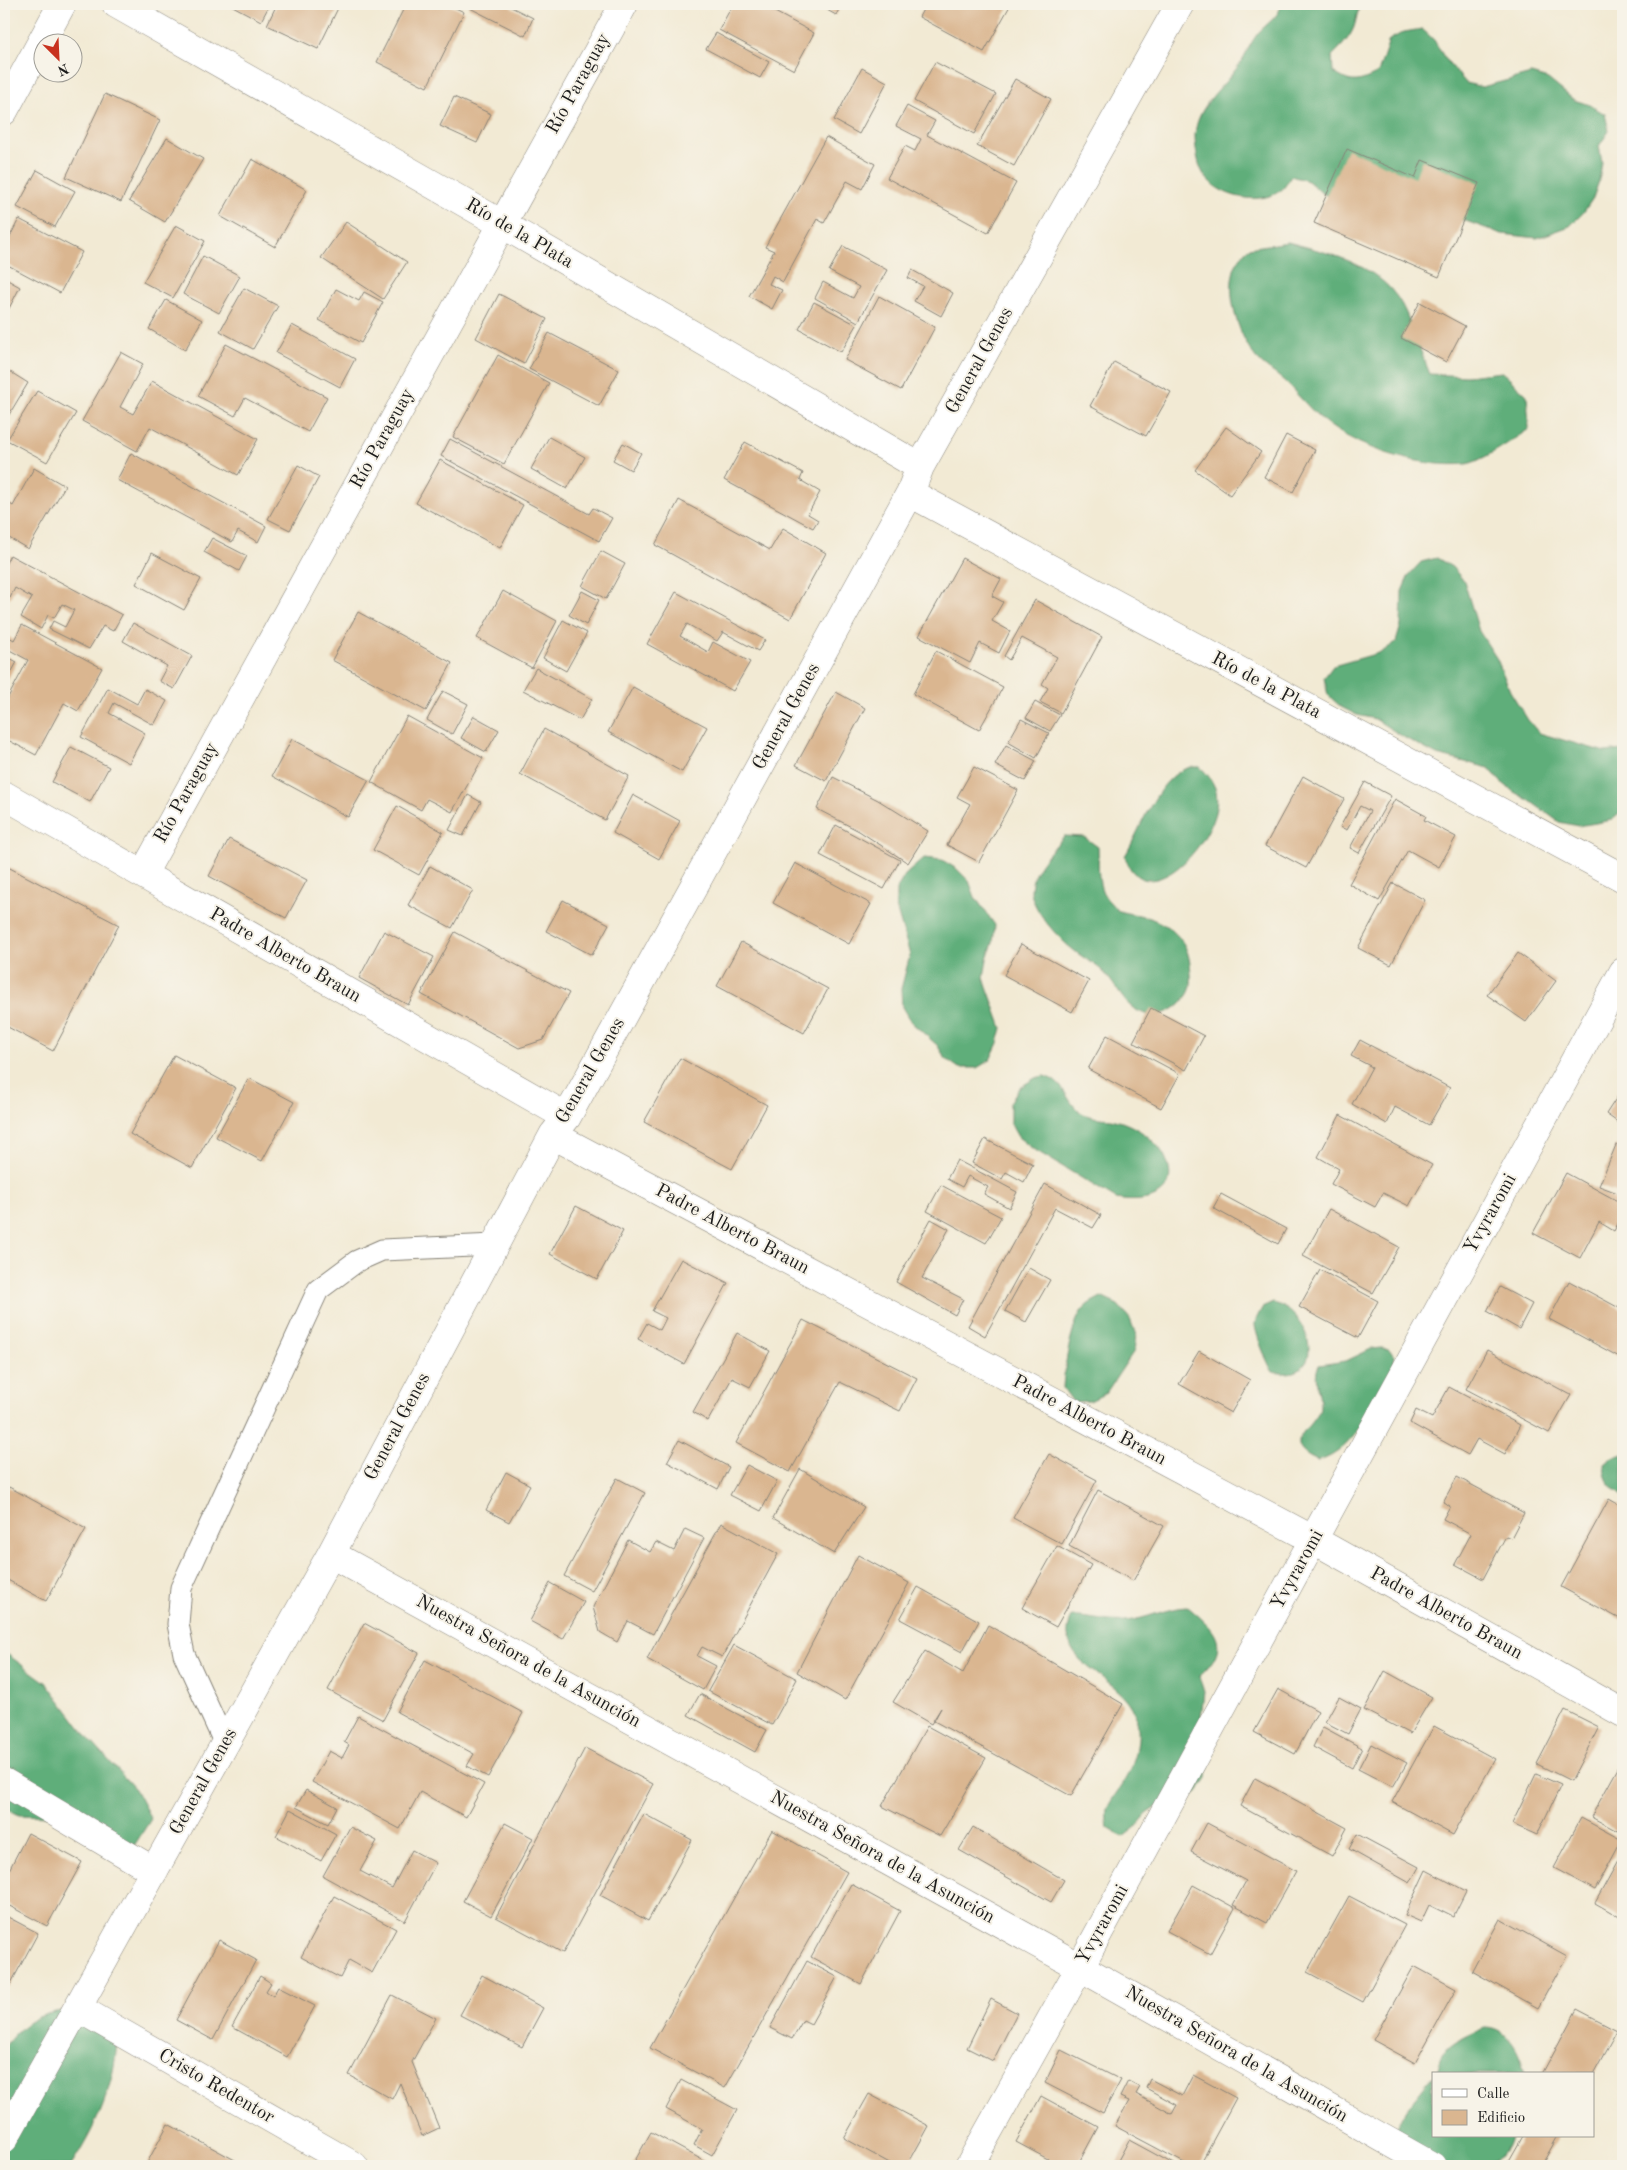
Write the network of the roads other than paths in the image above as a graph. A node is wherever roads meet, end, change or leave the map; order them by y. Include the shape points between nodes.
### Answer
1 (62, 4) edge
2 (116, 4) edge
3 (624, 4) edge
4 (1180, 4) edge
5 (4, 110) edge
6 (502, 224) junction
7 (920, 467) junction
8 (910, 493) junction
9 (4, 795) edge
10 (143, 874) junction
11 (1623, 878) edge
12 (1623, 972) edge
13 (560, 1126) junction
14 (495, 1245) junction
15 (1314, 1540) junction
16 (331, 1554) junction
17 (1623, 1713) edge
18 (225, 1744) junction
19 (4, 1782) edge
20 (154, 1871) junction
21 (1080, 1967) junction
22 (78, 2008) junction
23 (4, 2138) edge
24 (354, 2166) edge
25 (970, 2166) edge
26 (1432, 2166) edge

1 - 5 street
2 - 6 street, Río de la Plata
3 - 6 street, Río Paraguay
4 - 7 street, General Genes
6 - 7 street, Río de la Plata
6 - 10 street, Río Paraguay
7 - 8 street, General Genes
8 - 11 street, Río de la Plata
8 - 13 street, General Genes
9 - 10 street, Padre Alberto Braun
10 - 13 street, Padre Alberto Braun
12 - 15 street, Yvyraromi
13 - 14 street, General Genes
13 - 15 street, Padre Alberto Braun
14 - 16 street, General Genes
14 - 18 lane via 382,1250 357,1261 318,1290 181,1588 178,1624 184,1654
15 - 17 street, Padre Alberto Braun
15 - 21 street, Yvyraromi
16 - 18 street, General Genes
16 - 21 street, Nuestra Señora de la Asunción
18 - 20 street, General Genes
19 - 20 street
20 - 22 street, General Genes
21 - 25 street, Yvyraromi
21 - 26 street, Nuestra Señora de la Asunción
22 - 23 street, General Genes
22 - 24 street, Cristo Redentor

